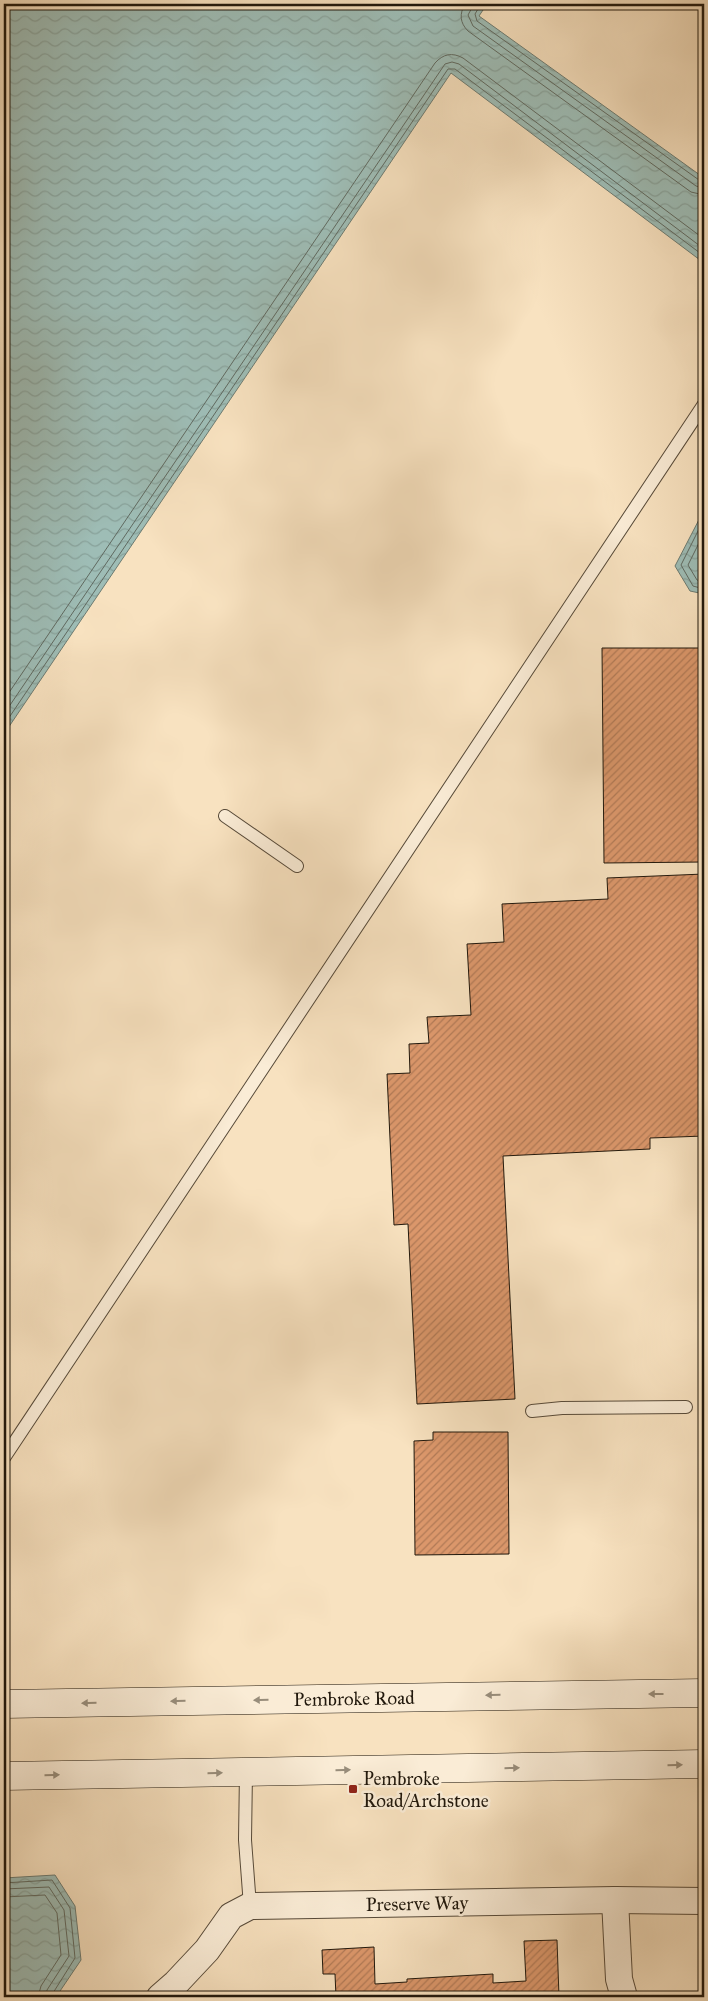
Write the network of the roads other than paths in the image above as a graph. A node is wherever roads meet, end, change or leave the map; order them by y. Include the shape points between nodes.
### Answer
1 (704, 404) edge
2 (226, 816) dead end
3 (297, 866) dead end
4 (686, 1408) dead end
5 (532, 1411) dead end
6 (4, 1458) edge
7 (704, 1693) edge
8 (4, 1704) edge
9 (704, 1764) edge
10 (246, 1772) junction
11 (4, 1776) edge
12 (615, 1900) junction
13 (704, 1901) edge
14 (250, 1906) junction
15 (160, 1997) edge
16 (624, 1997) edge

1 - 6 lane
2 - 3 lane
4 - 5 lane
7 -> 8 main road, Pembroke Road
10 -> 9 main road
11 -> 10 main road
10 - 14 lane via 245,1840
12 - 13 street, Preserve Way
12 - 14 street, Preserve Way
12 - 16 street via 619,1979
14 - 15 street via 231,1916 207,1950

